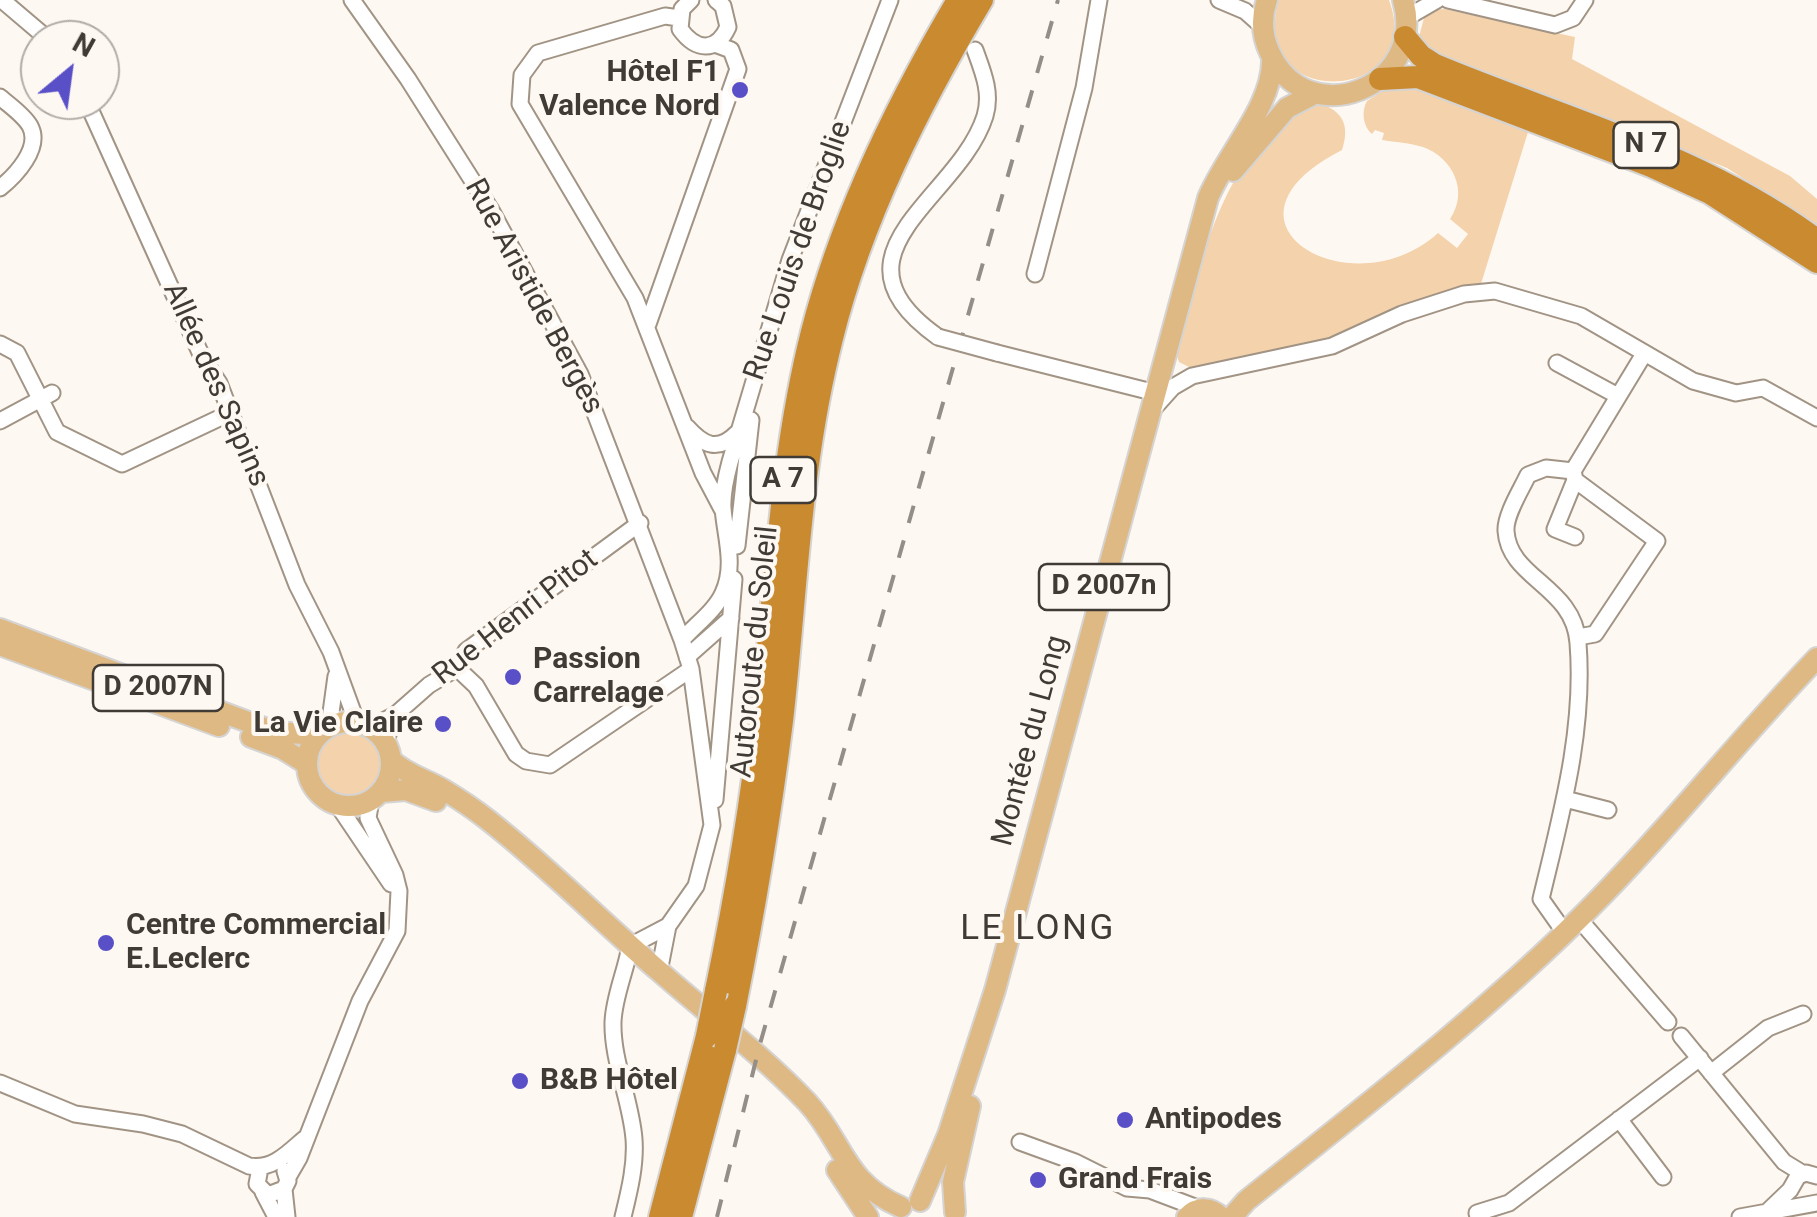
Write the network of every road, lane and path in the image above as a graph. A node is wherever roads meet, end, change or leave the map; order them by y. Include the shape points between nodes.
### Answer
1 (2, 0) edge
2 (690, 0) edge
3 (740, 0) edge
4 (958, 0) edge
5 (982, 0) edge
6 (1099, 0) edge
7 (1252, 0) edge
8 (1267, 0) edge
9 (1437, 0) edge
10 (1448, 0) edge
11 (1585, 0) edge
12 (354, 1) edge
13 (888, 2) edge
14 (1225, 2) edge
15 (720, 3) edge
16 (679, 18) junction
17 (1405, 18) edge
18 (26, 20) edge
19 (1262, 27) junction
20 (716, 44) junction
21 (975, 50) dead end
22 (1272, 58) junction
23 (1380, 79) junction
24 (1316, 93) junction
25 (0, 97) edge
26 (95, 120) edge
27 (0, 188) edge
28 (1204, 219) junction
29 (1817, 240) edge
30 (1817, 262) edge
31 (1035, 274) dead end
32 (648, 324) junction
33 (0, 344) edge
34 (1168, 349) junction
35 (1644, 354) junction
36 (1557, 363) dead end
37 (1192, 376) junction
38 (1156, 394) junction
39 (46, 396) junction
40 (1618, 396) junction
41 (230, 414) junction
42 (1150, 414) junction
43 (1817, 418) edge
44 (682, 420) junction
45 (0, 421) edge
46 (744, 438) junction
47 (712, 446) junction
48 (698, 459) junction
49 (730, 462) junction
50 (1574, 476) junction
51 (741, 490) junction
52 (723, 511) junction
53 (640, 523) junction
54 (1575, 537) dead end
55 (707, 613) junction
56 (674, 614) junction
57 (731, 618) junction
58 (0, 629) edge
59 (1578, 637) junction
60 (682, 640) junction
61 (0, 645) edge
62 (1817, 658) edge
63 (689, 663) junction
64 (458, 668) junction
65 (337, 672) junction
66 (394, 715) junction
67 (364, 725) junction
68 (324, 731) junction
69 (388, 752) junction
70 (307, 764) junction
71 (376, 796) junction
72 (1565, 799) junction
73 (337, 804) junction
74 (1608, 810) dead end
75 (712, 825) junction
76 (399, 901) junction
77 (668, 926) junction
78 (1572, 926) junction
79 (630, 946) junction
80 (657, 970) junction
81 (621, 989) junction
82 (996, 990) junction
83 (726, 998) junction
84 (1803, 1014) dead end
85 (1668, 1022) dead end
86 (1681, 1036) dead end
87 (716, 1043) junction
88 (1700, 1058) junction
89 (1711, 1073) junction
90 (0, 1083) edge
91 (797, 1092) junction
92 (1619, 1119) junction
93 (304, 1140) junction
94 (1020, 1142) dead end
95 (1804, 1176) edge
96 (264, 1177) junction
97 (1663, 1177) dead end
98 (286, 1183) junction
99 (1809, 1204) edge
100 (903, 1208) edge
101 (1208, 1211) edge
102 (1767, 1212) junction
103 (958, 1214) edge
104 (276, 1217) edge
105 (287, 1217) edge
106 (623, 1217) edge
107 (660, 1217) edge
108 (681, 1217) edge
109 (868, 1217) edge
110 (1478, 1217) edge
111 (1740, 1217) edge

1 - 18 street
2 - 16 street
3 - 15 street
4 - 83 highway, Autoroute du Soleil / A 7 via 880,147 812,329 790,428
5 - 83 highway, Autoroute du Soleil / A 7 via 898,156 833,336 803,488 779,739
6 - 31 street via 1084,88
7 - 14 street
8 - 19 main road
9 - 17 street
10 - 11 street via 1555,24 1574,18
12 - 53 street, Rue Aristide Bergès via 496,220 580,374
13 - 46 street, Rue Louis de Broglie via 790,260 758,362
14 - 19 street
15 - 20 street via 728,27
16 - 20 street via 692,44
16 - 32 street via 665,16 538,54 522,75 520,104
17 - 23 main road via 1396,60
17 - 29 highway, N 7 via 1421,56 1701,168
19 - 22 main road
20 - 32 street via 731,50 738,69
21 - 38 street, bridge via 988,83 986,114 974,141 896,241 889,272 901,304 938,337
22 - 24 main road via 1283,74
22 - 28 main road, Montée du Long / D 2007n via 1264,98 1215,180
23 - 24 main road via 1348,94
23 - 30 highway, N 7 via 1418,76 1650,166 1710,193
24 - 28 main road, Montée du Long / D 2007n via 1271,123
25 - 27 street via 30,125 34,140 17,174
26 - 41 street, Allée des Sapins
28 - 34 main road, Montée du Long / D 2007n
32 - 44 street
33 - 39 street via 17,353
34 - 37 street
34 - 38 main road, Montée du Long / D 2007n
35 - 37 street via 1582,316 1495,291 1402,314 1332,346
35 - 40 street
35 - 43 street via 1717,390 1763,388
36 - 40 street
37 - 42 street
38 - 42 main road, Montée du Long / D 2007n
39 - 41 street via 57,432 122,464
39 - 45 street
40 - 50 street
41 - 65 street, Allée des Sapins
42 - 82 main road, Montée du Long / D 2007n
44 - 47 street
44 - 48 street
46 - 47 street
46 - 49 street, Rue Louis de Broglie
46 - 51 street
47 - 49 street
48 - 49 street
48 - 52 street
49 - 51 street
49 - 52 street, Rue Louis de Broglie
50 - 54 street via 1555,529
50 - 59 street via 1657,542 1595,634
50 - 59 street via 1546,468 1528,475 1505,528 1511,554 1562,600
51 - 57 street
52 - 55 street, Rue Louis de Broglie via 729,539 725,591
53 - 56 street, Rue Aristide Bergès
53 - 64 street, Rue Henri Pitot via 466,651
55 - 56 street
55 - 60 street, Rue Louis de Broglie
56 - 60 street
57 - 63 street
57 - 75 street
58 - 68 main road, D 2007N via 275,732
59 - 72 street via 1580,708
60 - 63 street
61 - 70 main road, D 2007N
62 - 78 main road
63 - 64 street via 550,766 516,754
63 - 75 street
64 - 66 street, Rue Henri Pitot
65 - 67 street, Allée des Sapins
65 - 68 street
66 - 67 street, Rue Henri Pitot
66 - 69 street
67 - 68 main road
67 - 69 main road
68 - 70 main road
69 - 71 main road via 389,778
69 - 79 main road via 403,770 485,818
70 - 73 main road via 318,792
71 - 73 main road via 354,806
71 - 76 street via 368,818 395,875
71 - 79 main road via 416,792 450,808
72 - 74 street
72 - 78 street via 1541,899
73 - 76 street
75 - 77 street via 696,886
76 - 93 street via 397,931 360,1001
77 - 79 street
77 - 80 street
78 - 85 street
78 - 101 main road via 1493,999
79 - 80 main road
79 - 81 street
80 - 81 street via 637,971
80 - 91 main road
81 - 106 street via 613,1026 634,1140
82 - 100 main road, Montée du Long / D 2007n via 948,1135
82 - 103 main road, Montée du Long / D 2007n via 953,1182
83 - 87 highway, Autoroute du Soleil / A 7, bridge
84 - 89 street via 1768,1028
86 - 88 street
87 - 107 highway, Autoroute du Soleil / A 7
87 - 108 highway, Autoroute du Soleil / A 7
88 - 89 street
88 - 92 street
89 - 95 street via 1784,1162
90 - 96 street via 75,1114 182,1134
91 - 100 main road via 821,1118 847,1166 871,1192
91 - 109 main road
92 - 97 street
92 - 110 street via 1509,1202
93 - 96 street
93 - 98 street
94 - 101 street via 1127,1188
95 - 99 street via 1792,1196
95 - 102 street
96 - 98 street via 274,1195
96 - 98 street via 282,1166
96 - 104 street
98 - 105 street
99 - 102 street
100 - 103 main road via 944,1205
102 - 111 street

